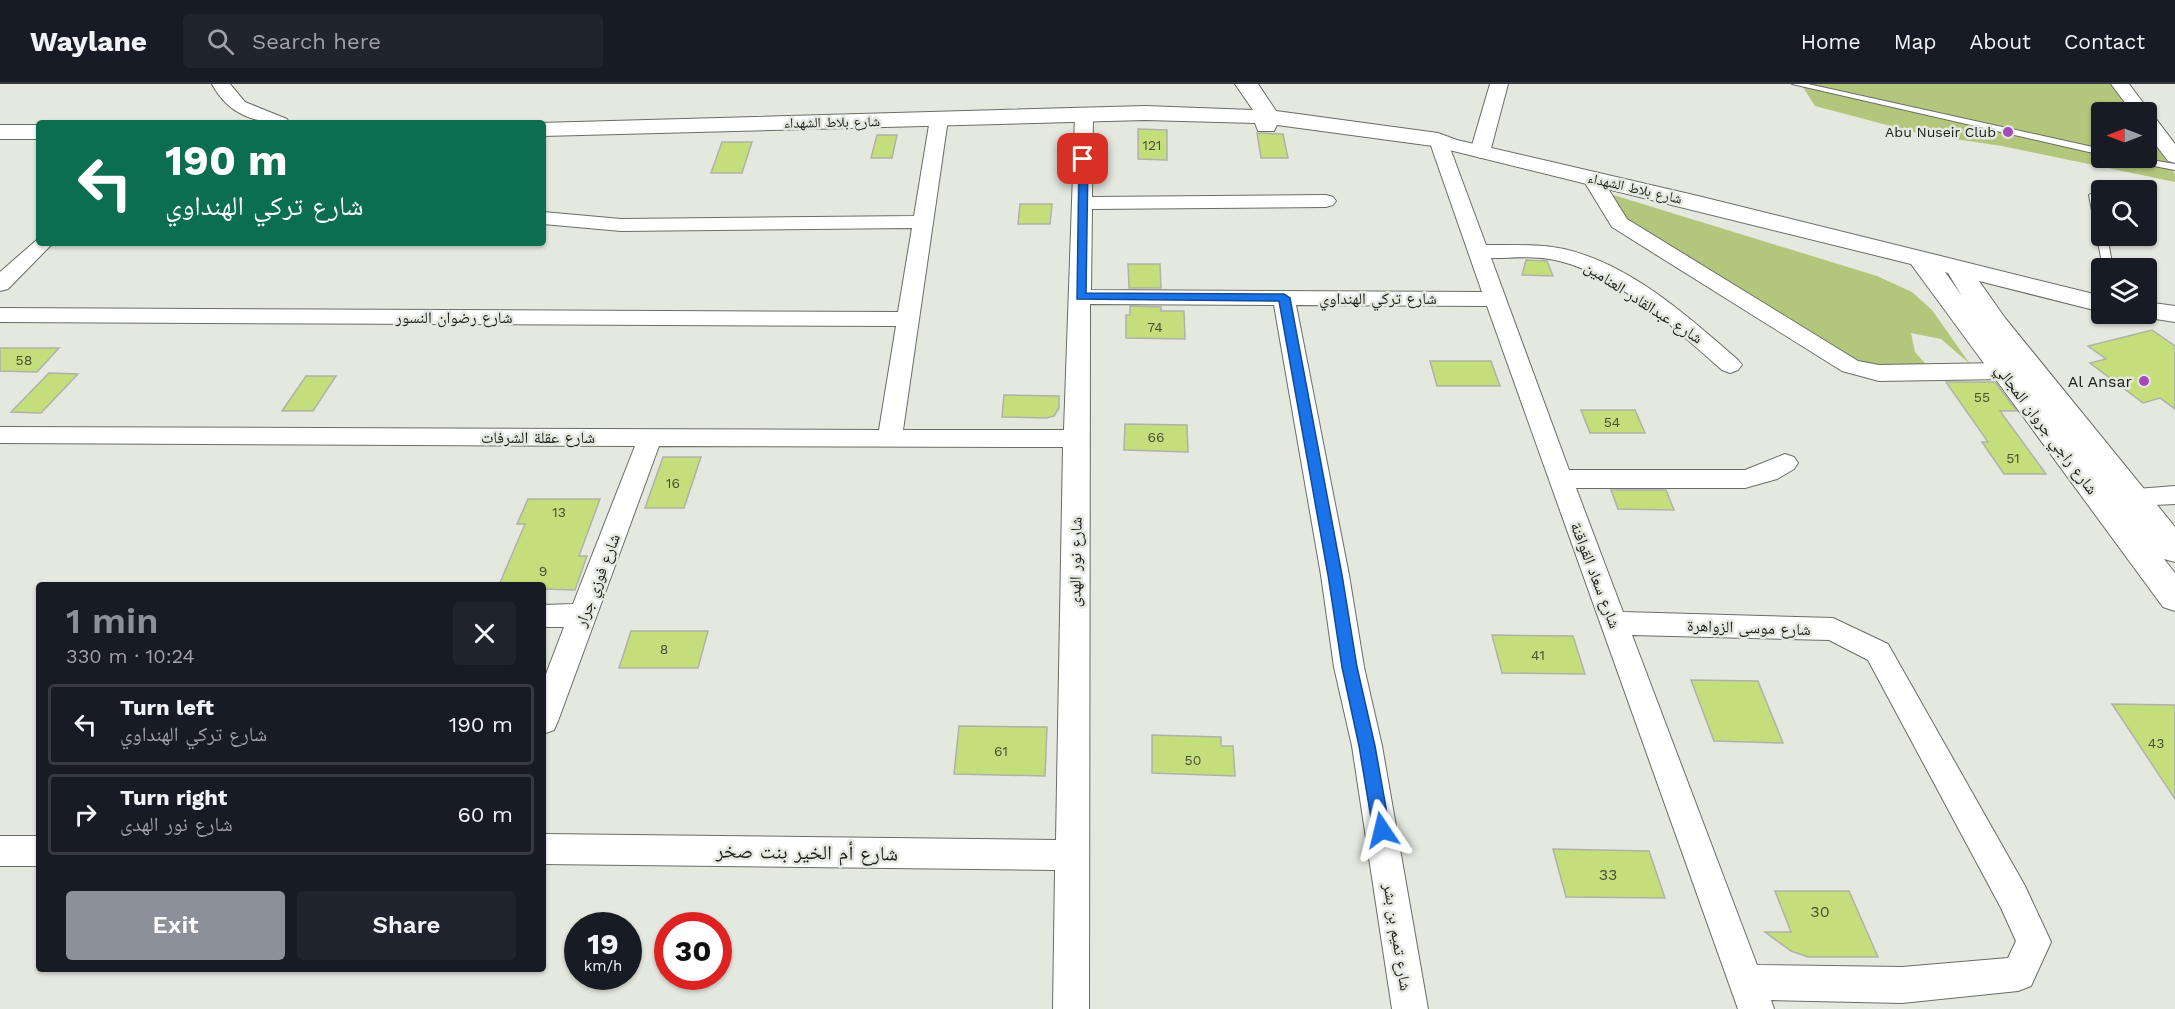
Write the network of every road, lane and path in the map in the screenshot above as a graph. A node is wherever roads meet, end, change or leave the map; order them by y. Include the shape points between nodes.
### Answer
1 (220, 84) edge
2 (1228, 84) edge
3 (1246, 84) edge
4 (1499, 84) edge
5 (1796, 84) edge
6 (2120, 84) edge
7 (2134, 102) edge
8 (1084, 116) junction
9 (939, 119) junction
10 (271, 120) edge
11 (1258, 121) junction
12 (546, 129) edge
13 (36, 132) edge
14 (2157, 133) edge
15 (4, 135) edge
16 (1442, 144) junction
17 (2091, 150) edge
18 (1480, 152) junction
19 (2175, 157) edge
20 (2157, 164) edge
21 (2175, 167) edge
22 (1592, 178) junction
23 (1326, 201) dead end
24 (1083, 203) junction
25 (546, 218) edge
26 (922, 222) junction
27 (40, 246) edge
28 (1478, 252) junction
29 (1946, 273) junction
30 (0, 284) edge
31 (1081, 297) junction
32 (1284, 298) junction
33 (1495, 298) junction
34 (2157, 312) edge
35 (2175, 314) edge
36 (0, 315) edge
37 (908, 319) junction
38 (1730, 365) dead end
39 (2003, 371) junction
40 (0, 435) edge
41 (890, 437) junction
42 (650, 438) junction
43 (1076, 439) junction
44 (1785, 463) dead end
45 (1560, 479) junction
46 (2175, 495) edge
47 (2133, 497) junction
48 (2166, 558) edge
49 (2175, 598) edge
50 (583, 615) junction
51 (546, 616) edge
52 (1615, 623) junction
53 (546, 713) edge
54 (546, 849) edge
55 (36, 850) edge
56 (0, 851) edge
57 (1072, 855) junction
58 (1751, 995) edge
59 (1071, 1009) edge
60 (1410, 1009) edge

1 - 10 street via 226,96 243,110
2 - 11 street
3 - 11 street via 1263,105
4 - 18 street
5 - 17 lane
6 - 7 street
8 - 9 street, شارع بلاط الشهداء
8 - 11 street, شارع بلاط الشهداء via 1121,116 1144,121
8 - 24 street, شارع نور الهدى
9 - 12 street, شارع بلاط الشهداء
9 - 26 street
11 - 16 street, شارع بلاط الشهداء
13 - 15 street
14 - 19 street
16 - 18 street, شارع بلاط الشهداء
16 - 28 street, شارع سعاد القواقنة
18 - 22 street, شارع بلاط الشهداء
20 - 21 lane
22 - 29 street, شارع بلاط الشهداء via 1819,236 1848,251
22 - 39 street via 1619,223 1850,366 1879,373
23 - 24 street
24 - 31 street, شارع نور الهدى
25 - 26 street via 621,225
26 - 37 street
27 - 30 street
28 - 33 street, شارع سعاد القواقنة
28 - 38 street, شارع عبدالقادر العنامين via 1551,253 1585,262 1696,334
29 - 39 street, شارع راجي جروان المجالي
29 - 47 street, شارع راجي جروان المجالي via 1995,324
31 - 32 street, شارع تركي الهنداوي
31 - 43 street, شارع نور الهدى
32 - 33 street, شارع تركي الهنداوي
32 - 60 street, شارع تميم بن بشر via 1349,667 1369,758
33 - 45 street, شارع سعاد القواقنة
34 - 35 street
36 - 37 street, شارع رضوان النسور
37 - 41 street
39 - 48 street, شارع راجي جروان المجالي
40 - 42 street, شارع عقلة الشرفات
41 - 42 street, شارع عقلة الشرفات
41 - 43 street, شارع عقلة الشرفات
42 - 50 street, شارع فوزي جرار
43 - 57 street, شارع نور الهدى
44 - 45 street via 1745,479
45 - 52 street, شارع سعاد القواقنة
46 - 47 street
47 - 48 street, شارع راجي جروان المجالي
48 - 49 street, شارع راجي جروان المجالي
50 - 51 street
50 - 53 street, شارع فوزي جرار
52 - 58 street, شارع سعاد القواقنة
52 - 58 street, شارع موسى الزواهرة via 1833,629 1878,652 2034,942 2018,974
54 - 57 street, شارع أم الخير بنت صخر
55 - 56 street
57 - 59 street, شارع نور الهدى

